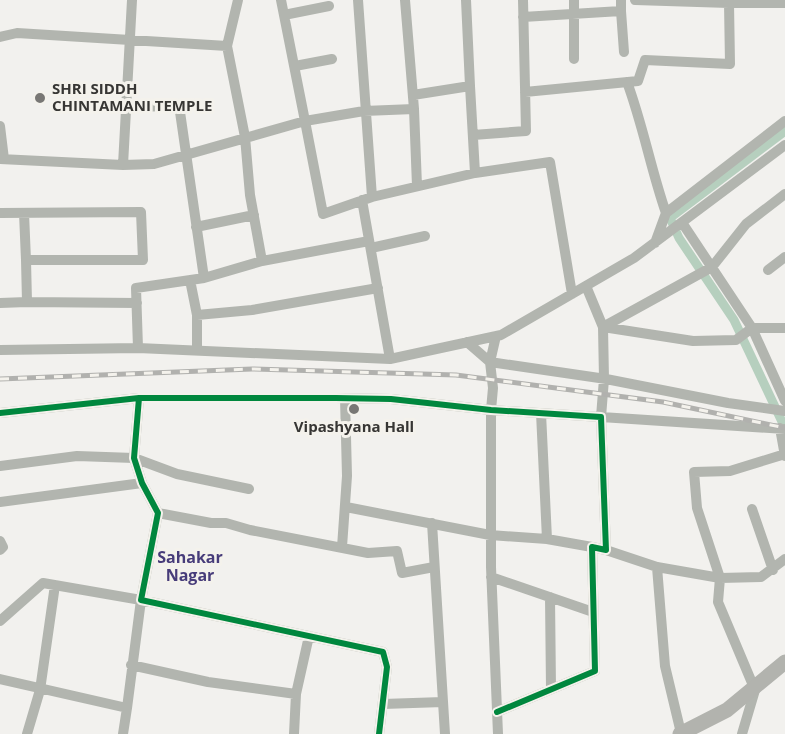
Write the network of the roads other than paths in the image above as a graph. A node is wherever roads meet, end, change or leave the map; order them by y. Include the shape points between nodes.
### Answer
1 (132, 0) edge
2 (238, 0) edge
3 (281, 0) edge
4 (358, 0) edge
5 (405, 0) edge
6 (466, 0) edge
7 (523, 0) edge
8 (574, 0) edge
9 (635, 0) edge
10 (729, 2) edge
11 (785, 3) edge
12 (330, 6) dead end
13 (621, 6) edge
14 (574, 14) junction
15 (284, 15) junction
16 (523, 17) junction
17 (0, 37) edge
18 (130, 40) junction
19 (227, 46) junction
20 (624, 52) dead end
21 (332, 59) dead end
22 (574, 59) dead end
23 (295, 66) junction
24 (627, 82) junction
25 (470, 86) junction
26 (525, 92) junction
27 (413, 95) junction
28 (126, 108) junction
29 (414, 109) junction
30 (364, 111) junction
31 (305, 121) junction
32 (785, 121) edge
33 (0, 126) edge
34 (473, 135) junction
35 (245, 137) junction
36 (785, 145) edge
37 (186, 154) junction
38 (2, 159) edge
39 (123, 165) junction
40 (475, 173) junction
41 (417, 186) junction
42 (785, 194) edge
43 (367, 199) junction
44 (0, 213) edge
45 (24, 213) junction
46 (666, 213) junction
47 (254, 215) junction
48 (683, 224) junction
49 (196, 227) junction
50 (425, 236) dead end
51 (370, 244) junction
52 (655, 244) junction
53 (785, 257) edge
54 (26, 260) junction
55 (262, 261) junction
56 (712, 267) junction
57 (768, 270) dead end
58 (204, 278) junction
59 (190, 280) junction
60 (586, 286) junction
61 (378, 288) junction
62 (572, 294) junction
63 (27, 302) junction
64 (0, 303) edge
65 (136, 303) junction
66 (197, 315) junction
67 (603, 327) junction
68 (752, 328) junction
69 (785, 328) edge
70 (496, 336) junction
71 (467, 342) junction
72 (138, 348) junction
73 (0, 350) edge
74 (197, 351) junction
75 (390, 358) junction
76 (490, 362) junction
77 (604, 379) junction
78 (139, 398) junction
79 (345, 398) junction
80 (785, 401) edge
81 (490, 410) junction
82 (785, 411) edge
83 (0, 413) edge
84 (541, 413) junction
85 (601, 417) junction
86 (782, 429) edge
87 (785, 455) edge
88 (134, 458) junction
89 (0, 466) edge
90 (142, 483) junction
91 (249, 489) dead end
92 (0, 502) edge
93 (346, 507) junction
94 (752, 509) dead end
95 (158, 513) junction
96 (432, 523) junction
97 (490, 535) junction
98 (546, 539) junction
99 (0, 541) edge
100 (342, 547) junction
101 (592, 547) junction
102 (0, 550) edge
103 (606, 550) junction
104 (785, 559) edge
105 (434, 567) junction
106 (657, 567) junction
107 (773, 570) junction
108 (491, 577) junction
109 (720, 578) junction
110 (55, 585) junction
111 (550, 597) junction
112 (141, 600) junction
113 (593, 612) junction
114 (0, 621) edge
115 (309, 636) junction
116 (784, 664) edge
117 (131, 665) junction
118 (0, 679) edge
119 (551, 689) junction
120 (40, 690) junction
121 (755, 690) junction
122 (296, 694) junction
123 (443, 702) junction
124 (383, 704) junction
125 (127, 708) junction
126 (497, 712) junction
127 (27, 734) edge
128 (123, 734) edge
129 (294, 734) edge
130 (379, 734) edge
131 (445, 734) edge
132 (498, 734) edge
133 (681, 734) edge
134 (742, 734) edge

1 - 18 street
2 - 19 street
3 - 15 street
4 - 30 street
5 - 27 street
6 - 25 street
7 - 16 street
8 - 14 street
9 - 10 street
10 - 11 street
10 - 24 street via 730,64 645,60 638,81
12 - 15 street
13 - 14 street
13 - 20 street
14 - 16 street
14 - 22 street
15 - 23 street
16 - 26 street
17 - 18 street via 17,33
18 - 19 street
18 - 28 street
19 - 35 street
21 - 23 street
23 - 31 street
24 - 26 street
24 - 46 street
25 - 27 street
25 - 34 street
26 - 34 street via 525,131
27 - 29 street
28 - 37 street via 179,105
28 - 39 street
29 - 30 street
29 - 41 street
30 - 31 street
30 - 43 street
31 - 35 street
31 - 43 street via 324,214
32 - 46 street
33 - 38 street
34 - 40 street
35 - 37 street
35 - 47 street
36 - 48 street
37 - 39 street via 154,164
37 - 49 street
38 - 39 street
40 - 41 street
40 - 62 street via 550,162
41 - 43 street
42 - 56 street via 746,224
43 - 51 street
44 - 45 street
45 - 54 street
45 - 54 street via 141,212 143,260
46 - 52 street
47 - 49 street
47 - 55 street
48 - 52 street
48 - 56 street
49 - 58 street
50 - 51 street
51 - 55 street
51 - 61 street
52 - 60 street
53 - 57 street
54 - 63 street
55 - 58 street
56 - 67 street
56 - 68 street
58 - 59 street
59 - 65 street via 136,288
59 - 66 street
60 - 62 street
60 - 67 street
61 - 66 street via 252,310
61 - 75 street
62 - 70 street
63 - 64 street
63 - 65 street
65 - 72 street
66 - 74 street
67 - 68 street via 693,341 736,340
67 - 77 street
68 - 69 street
68 - 80 street
70 - 71 street
70 - 76 street
71 - 75 street
71 - 76 street
72 - 73 street
72 - 74 street
74 - 75 street
76 - 77 street
76 - 81 street
77 - 82 street
77 - 85 street
78 - 79 street
78 - 83 street
78 - 88 street
79 - 81 street
79 - 93 street
81 - 84 street
81 - 97 street
84 - 85 street
84 - 98 street
85 - 86 street
85 - 103 street
86 - 87 street
87 - 109 street via 730,471 694,472 697,508
88 - 89 street via 77,456
88 - 90 street
88 - 91 street via 177,474
90 - 92 street
90 - 95 street
93 - 96 street
93 - 100 street
94 - 107 street
95 - 100 street
95 - 112 street
96 - 97 street
96 - 105 street
97 - 98 street
97 - 108 street
98 - 101 street
99 - 102 street
100 - 105 street via 368,553 397,551 402,573
101 - 103 street
101 - 113 street
103 - 106 street
104 - 107 street
105 - 123 street
106 - 109 street
106 - 133 street via 665,666
107 - 109 street via 761,577
108 - 111 street
108 - 126 street
109 - 121 street via 718,602
110 - 112 street
110 - 114 street via 43,583
110 - 120 street
111 - 113 street
111 - 119 street
112 - 115 street
112 - 117 street
113 - 119 street via 595,671
115 - 122 street
115 - 124 street via 383,652 387,667
116 - 121 street
117 - 122 street via 208,682
117 - 125 street
118 - 120 street
119 - 126 street
120 - 125 street
120 - 127 street
121 - 133 street via 728,710
121 - 134 street
122 - 129 street
123 - 124 street
123 - 131 street
124 - 130 street
125 - 128 street
126 - 132 street

